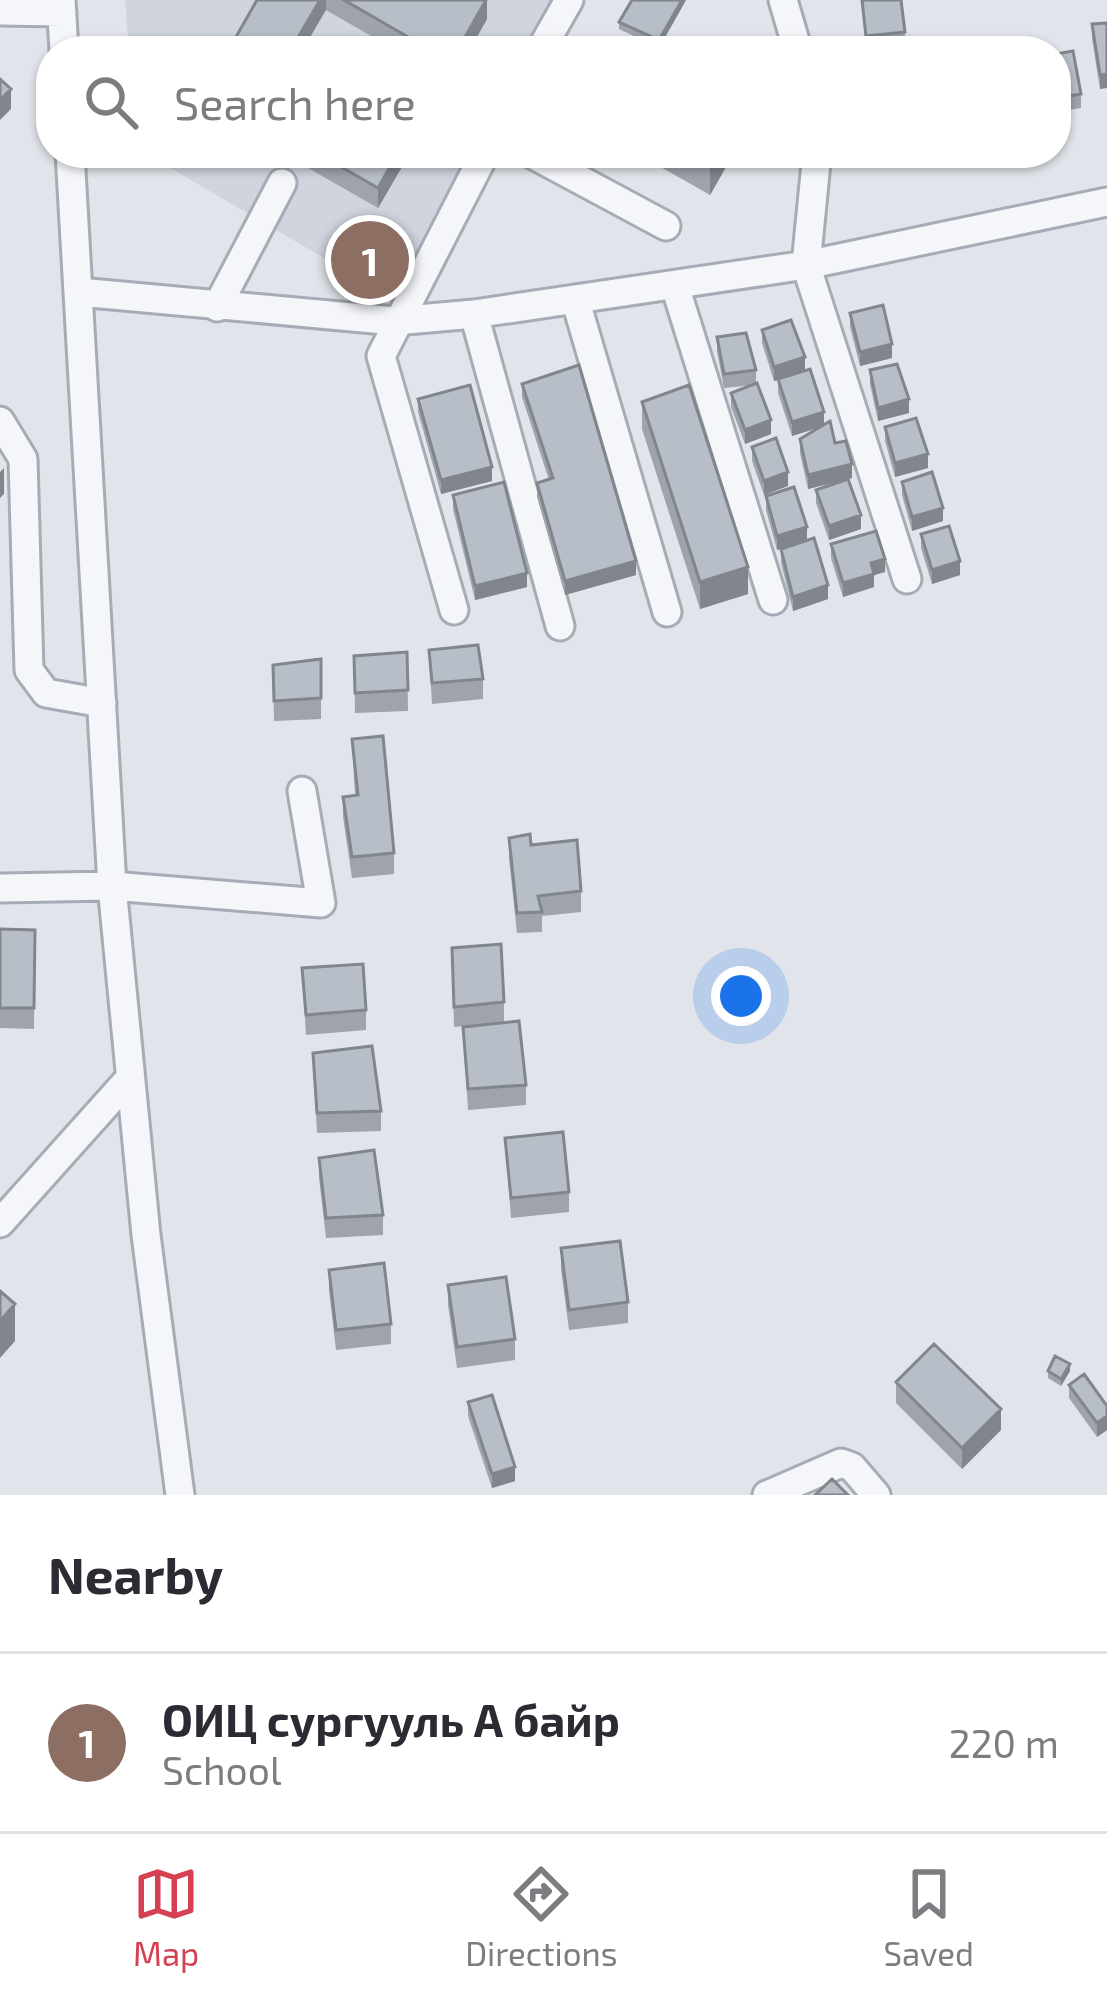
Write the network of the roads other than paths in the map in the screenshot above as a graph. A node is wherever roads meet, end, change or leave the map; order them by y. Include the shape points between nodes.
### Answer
1 (568, 0) edge
2 (783, 0) edge
3 (61, 6) edge
4 (0, 10) edge
5 (63, 36) edge
6 (548, 36) edge
7 (794, 36) edge
8 (71, 168) edge
9 (477, 168) edge
10 (558, 168) edge
11 (816, 168) edge
12 (282, 183) dead end
13 (1107, 202) edge
14 (666, 226) dead end
15 (806, 266) junction
16 (675, 286) junction
17 (79, 292) junction
18 (577, 302) junction
19 (217, 307) junction
20 (474, 314) junction
21 (395, 321) junction
22 (0, 421) edge
23 (11, 550) edge
24 (907, 579) dead end
25 (773, 601) dead end
26 (454, 610) dead end
27 (668, 612) dead end
28 (560, 626) dead end
29 (102, 703) junction
30 (302, 791) dead end
31 (112, 886) junction
32 (0, 888) edge
33 (129, 1079) junction
34 (0, 1223) edge
35 (174, 1490) edge
36 (767, 1495) edge
37 (876, 1495) edge

1 - 6 street
2 - 7 street
3 - 4 street
3 - 5 street
8 - 17 street
9 - 21 street
10 - 14 street
11 - 15 street
12 - 19 street
13 - 15 street
15 - 16 street
15 - 24 street
16 - 18 street
16 - 25 street
17 - 19 street
17 - 29 street
18 - 20 street
18 - 27 street
19 - 21 street
20 - 21 street
20 - 28 street
21 - 26 street via 381,356
22 - 23 street via 23,459
23 - 29 street via 29,670 46,693
29 - 31 street
30 - 31 street via 321,903
31 - 32 street
31 - 33 street
33 - 34 street
33 - 35 street
36 - 37 street via 841,1463

